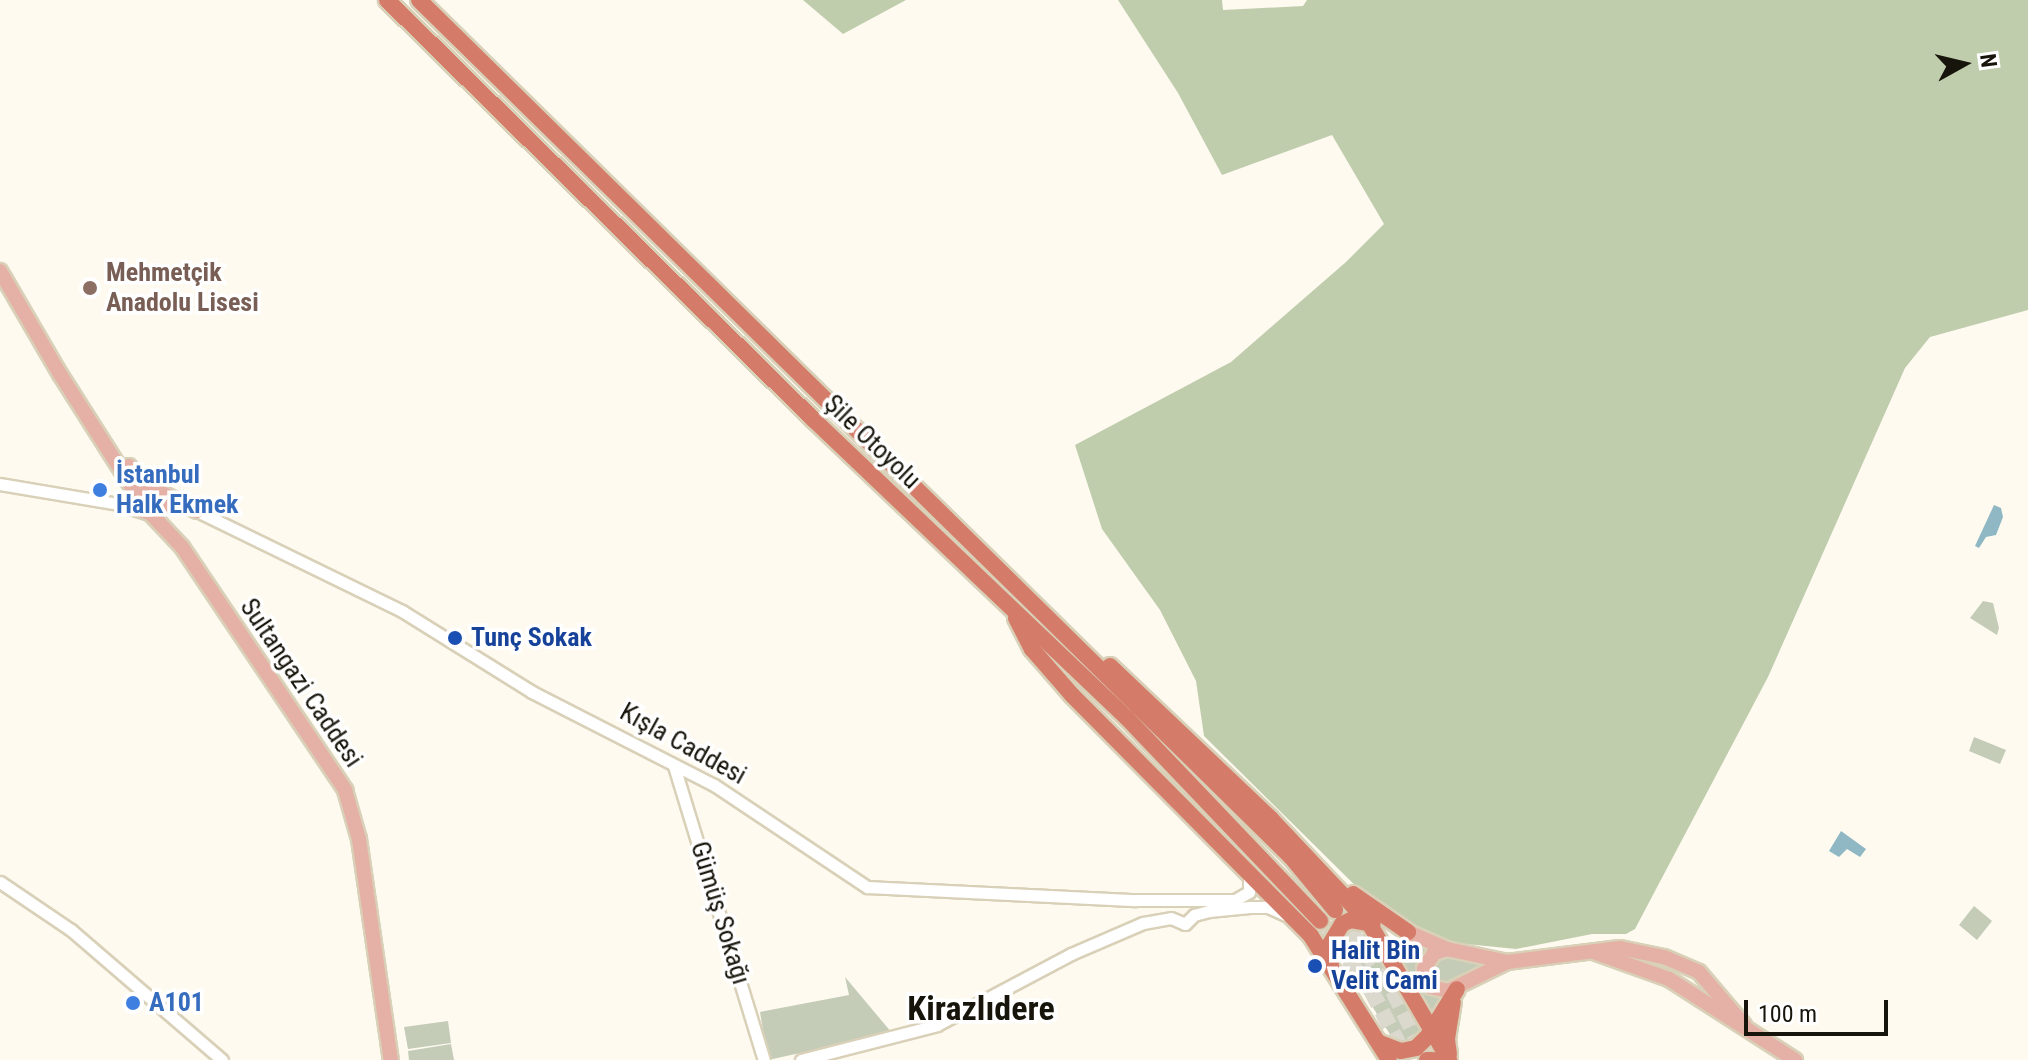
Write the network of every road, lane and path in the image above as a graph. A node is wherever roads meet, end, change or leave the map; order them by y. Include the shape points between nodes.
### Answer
1 (387, 0) edge
2 (419, 0) edge
3 (0, 271) edge
4 (0, 484) edge
5 (154, 503) junction
6 (124, 505) joint
7 (197, 511) joint
8 (1031, 602) junction
9 (1010, 606) junction
10 (674, 766) junction
11 (1314, 863) junction
12 (1249, 871) junction
13 (0, 882) edge
14 (1136, 900) junction
15 (1182, 900) junction
16 (1335, 910) tunnel mouth
17 (1194, 915) junction
18 (1171, 918) junction
19 (1296, 921) junction
20 (1320, 921) tunnel mouth
21 (1143, 923) junction
22 (1369, 923) junction
23 (1408, 932) junction
24 (1447, 949) junction
25 (1596, 953) junction
26 (1507, 962) junction
27 (1331, 963) junction
28 (1457, 989) junction
29 (1744, 1025) junction
30 (1432, 1028) junction
31 (1380, 1043) junction
32 (222, 1060) edge
33 (391, 1060) edge
34 (764, 1060) edge
35 (801, 1060) edge
36 (1389, 1060) edge
37 (1450, 1060) edge
38 (1795, 1060) edge

1 - 9 highway, Şile Otoyolu
2 - 8 highway, Şile Otoyolu
3 - 5 main road, Sultangazi Caddesi via 60,374 69,378
4 - 6 street
5 - 6 main road
5 - 7 main road, Kışla Caddesi
5 - 33 main road, Sultangazi Caddesi via 345,790 359,839
7 - 10 street, Kışla Caddesi via 402,611 532,692
8 - 11 highway via 1142,693
8 - 16 highway, Şile Otoyolu via 1291,857
9 - 12 highway via 1032,649 1072,695
9 - 20 highway, Şile Otoyolu via 1127,718
10 - 14 street, Kışla Caddesi via 751,809 867,887
10 - 34 street, Gümüş Sokağı
11 - 22 highway
11 - 23 highway
12 - 15 street, Kışla Caddesi via 1244,898
12 - 19 highway
13 - 32 street via 71,930
14 - 15 street, Kışla Caddesi
14 - 21 street via 1145,909
15 - 17 street via 1194,907
15 - 18 street via 1170,906
17 - 18 street via 1185,924
17 - 19 street via 1268,907
18 - 21 street
19 - 27 highway
21 - 35 street via 1071,954 937,1025
22 - 23 highway
22 - 27 highway via 1351,920 1337,928 1330,944
22 - 30 highway
23 - 24 main road
24 - 26 main road
24 - 28 main road via 1427,960 1424,980 1440,991
25 - 26 main road
25 - 29 main road via 1654,971
25 - 29 main road via 1620,948 1691,967
26 - 28 main road
27 - 31 highway
28 - 30 highway
28 - 37 highway via 1447,1039
29 - 38 main road
30 - 31 highway via 1424,1042 1408,1051
30 - 37 highway
31 - 36 highway

